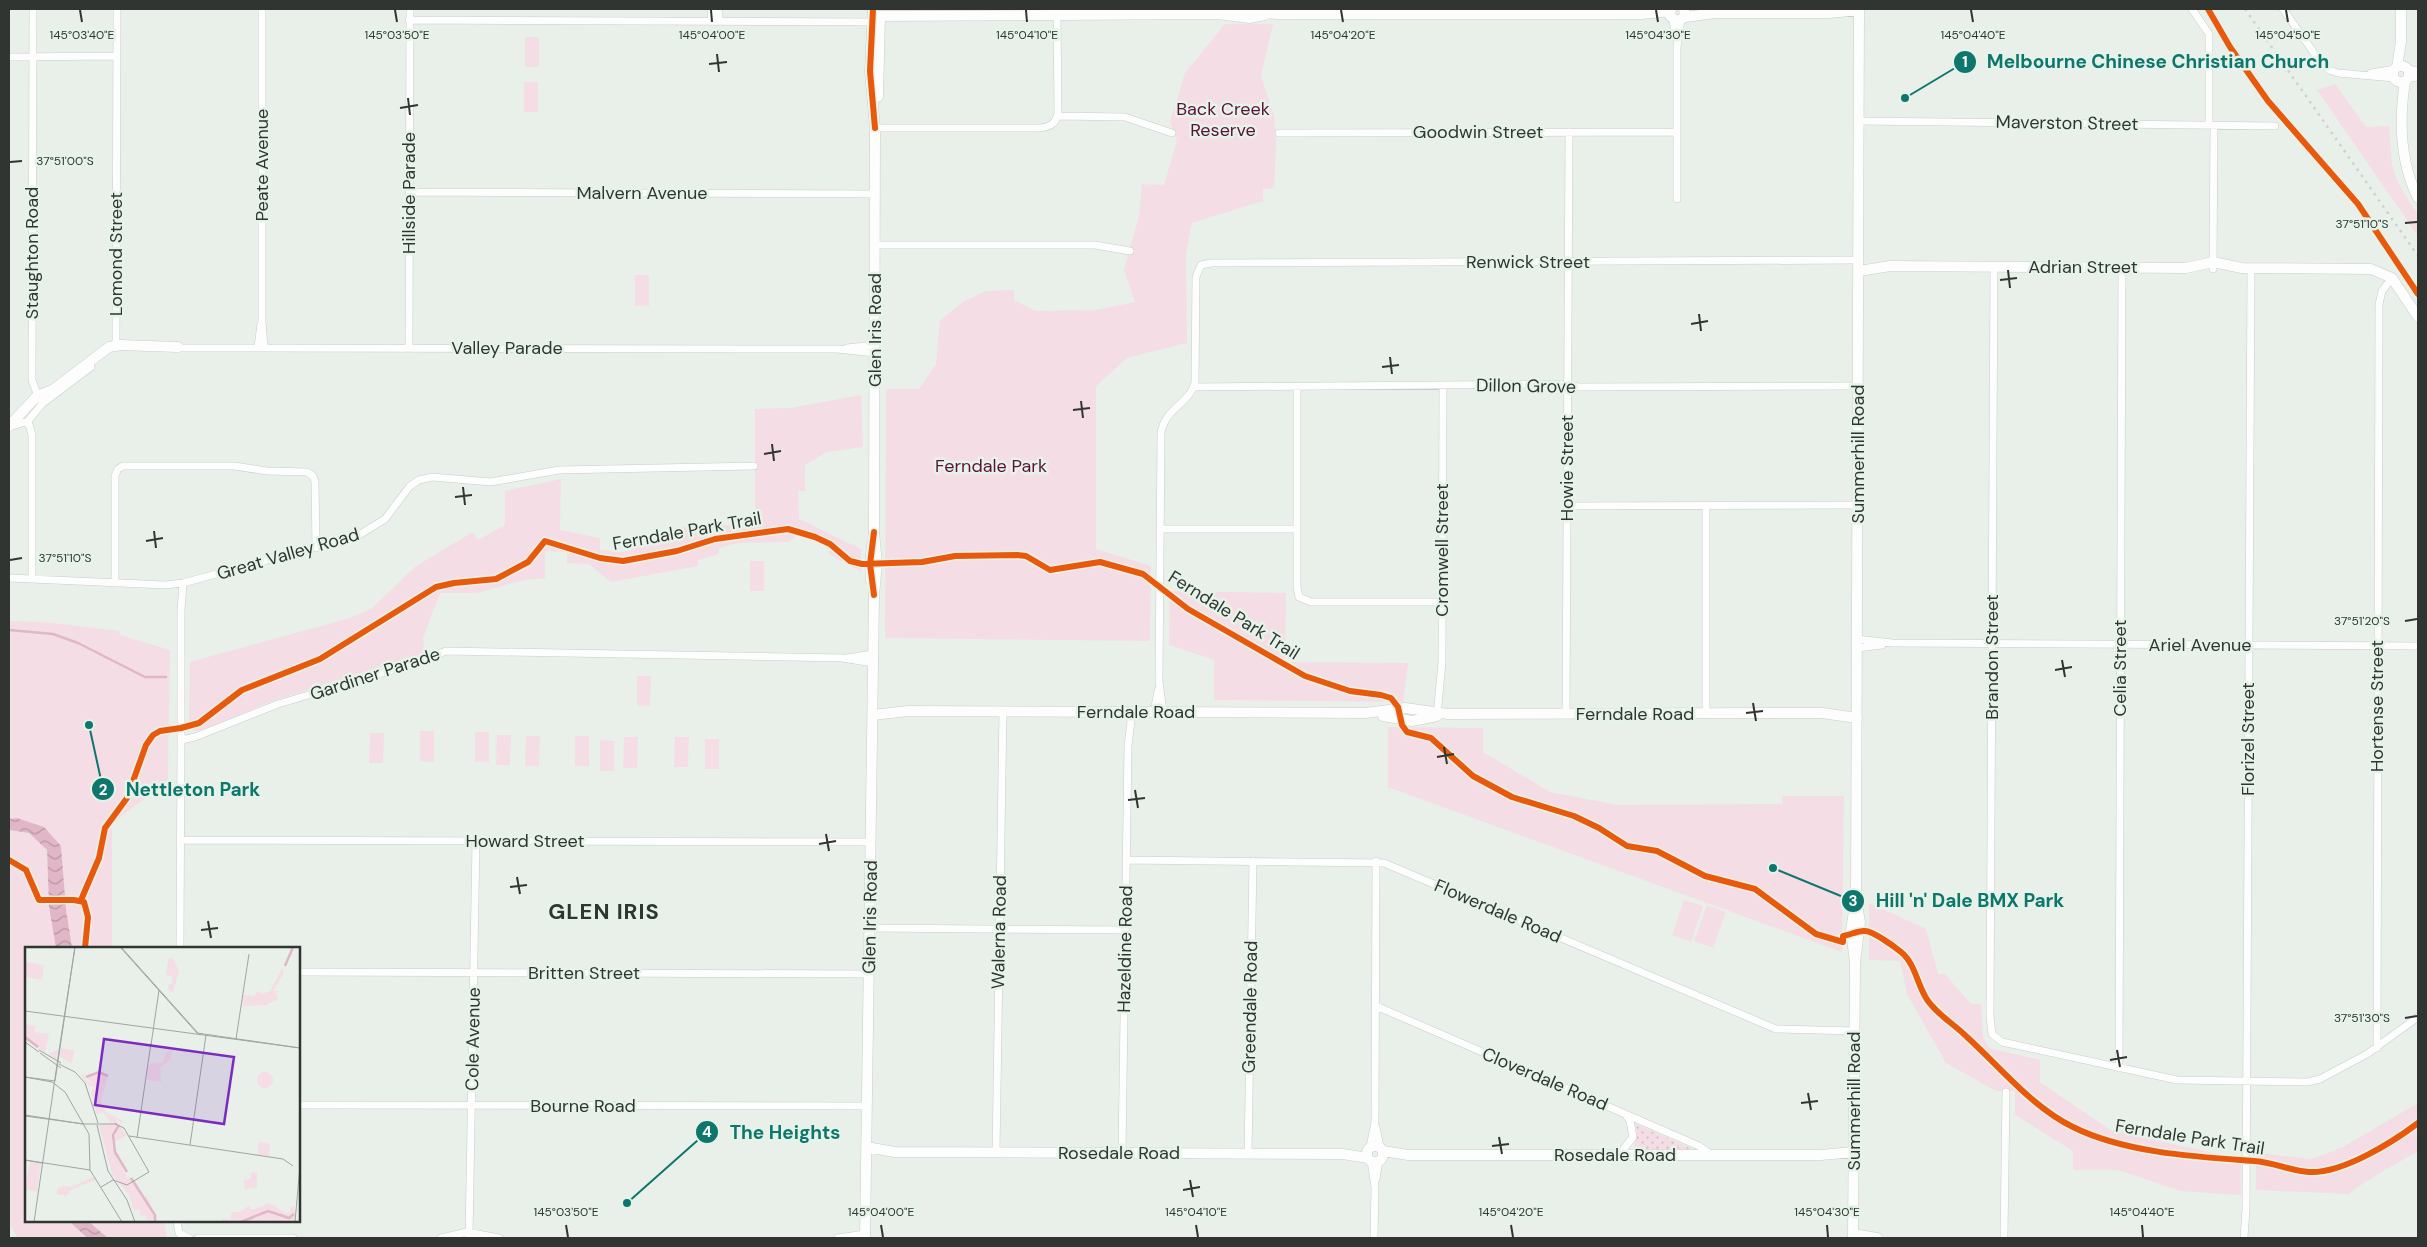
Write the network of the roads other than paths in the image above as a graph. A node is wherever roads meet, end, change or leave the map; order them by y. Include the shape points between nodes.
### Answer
1 (33, 9) edge
2 (117, 9) edge
3 (262, 9) edge
4 (410, 9) edge
5 (712, 9) edge
6 (718, 9) edge
7 (2192, 9) edge
8 (2283, 9) edge
9 (2401, 9) edge
10 (1492, 11) edge
11 (1859, 11) edge
12 (1075, 12) edge
13 (1193, 12) edge
14 (876, 13) edge
15 (1057, 14) junction
16 (1678, 14) edge
17 (410, 20) junction
18 (710, 21) junction
19 (720, 21) junction
20 (117, 56) junction
21 (9, 57) edge
22 (33, 57) junction
23 (2405, 74) edge
24 (1057, 116) junction
25 (1859, 121) junction
26 (2211, 125) junction
27 (2275, 126) dead end
28 (875, 128) junction
29 (1172, 132) dead end
30 (1569, 132) junction
31 (1677, 132) junction
32 (1279, 133) dead end
33 (409, 192) junction
34 (875, 194) junction
35 (2418, 198) edge
36 (1676, 199) dead end
37 (875, 245) junction
38 (1130, 251) dead end
39 (1568, 262) junction
40 (1859, 264) junction
41 (2213, 266) junction
42 (1994, 267) junction
43 (2122, 267) junction
44 (2246, 268) junction
45 (2392, 278) junction
46 (2418, 317) edge
47 (116, 347) junction
48 (261, 347) junction
49 (178, 348) joint
50 (409, 348) junction
51 (875, 349) junction
52 (1443, 385) junction
53 (1297, 386) junction
54 (1567, 386) junction
55 (1858, 386) junction
56 (1194, 387) junction
57 (39, 400) junction
58 (28, 421) junction
59 (9, 427) edge
60 (754, 466) dead end
61 (1858, 505) junction
62 (1567, 506) junction
63 (1706, 506) junction
64 (1160, 529) junction
65 (1296, 529) junction
66 (316, 548) junction
67 (9, 578) edge
68 (32, 578) junction
69 (115, 582) junction
70 (180, 584) junction
71 (1442, 602) junction
72 (1857, 644) junction
73 (1992, 644) junction
74 (2120, 645) junction
75 (2249, 646) junction
76 (2377, 646) junction
77 (2418, 646) edge
78 (873, 659) junction
79 (873, 710) junction
80 (1003, 711) junction
81 (1128, 712) junction
82 (1159, 712) junction
83 (1857, 713) junction
84 (1441, 714) junction
85 (1566, 714) junction
86 (1706, 714) junction
87 (180, 740) junction
88 (180, 840) junction
89 (476, 840) junction
90 (871, 842) junction
91 (1126, 860) junction
92 (1253, 861) junction
93 (1376, 862) junction
94 (870, 928) junction
95 (999, 929) junction
96 (1125, 930) junction
97 (179, 947) edge
98 (300, 972) edge
99 (474, 973) junction
100 (869, 974) junction
101 (1376, 1006) junction
102 (2418, 1017) edge
103 (1855, 1031) junction
104 (2377, 1048) junction
105 (2119, 1068) junction
106 (2247, 1081) junction
107 (2006, 1092) dead end
108 (300, 1105) edge
109 (472, 1105) junction
110 (867, 1106) junction
111 (1624, 1113) junction
112 (866, 1152) junction
113 (996, 1153) junction
114 (1122, 1153) junction
115 (1248, 1154) junction
116 (1375, 1154) junction
117 (1619, 1155) junction
118 (1712, 1155) junction
119 (1854, 1156) junction
120 (2246, 1209) junction
121 (177, 1222) edge
122 (469, 1235) edge
123 (865, 1236) edge
124 (1853, 1236) edge
125 (187, 1238) edge
126 (198, 1238) edge
127 (224, 1238) edge
128 (293, 1238) edge
129 (441, 1238) edge
130 (499, 1238) edge
131 (838, 1238) edge
132 (1374, 1238) edge
133 (1877, 1238) edge
134 (2004, 1238) edge
135 (2244, 1238) edge
136 (2249, 1238) edge

1 - 22 street, Staughton Road
2 - 20 street, Lomond Street
3 - 48 street, Peate Avenue
4 - 17 street, Hillside Parade
5 - 18 street
6 - 19 street
7 - 26 street via 2209,34
8 - 23 street via 2329,70 2338,73
9 - 23 street
10 - 13 street
10 - 16 street
11 - 16 street
11 - 25 street, Summerhill Road
12 - 13 street
12 - 15 street
14 - 15 street
14 - 19 street
14 - 28 street, Glen Iris Road via 880,66
14 - 28 street, Glen Iris Road via 870,71
15 - 24 street
16 - 31 street
17 - 18 street
17 - 33 street, Hillside Parade
18 - 19 street
20 - 22 street
20 - 47 street, Lomond Street
21 - 22 street
22 - 57 street, Staughton Road via 32,380
23 - 35 street via 2402,105 2404,156
24 - 28 street via 1054,123 1044,127
24 - 29 street via 1125,117
25 - 26 street, Maverston Street
25 - 40 street, Summerhill Road
26 - 27 street, Maverston Street
26 - 41 street
28 - 34 street, Glen Iris Road
30 - 31 street, Goodwin Street
30 - 32 street, Goodwin Street
30 - 39 street, Howie Street
31 - 36 street
33 - 34 street, Malvern Avenue
33 - 50 street, Hillside Parade
34 - 37 street, Glen Iris Road
37 - 38 street via 1095,245
37 - 51 street, Glen Iris Road
39 - 40 street, Renwick Street
39 - 54 street, Howie Street
39 - 56 street, Renwick Street via 1211,263 1199,268 1196,276
40 - 42 street, Adrian Street
40 - 55 street, Summerhill Road
41 - 43 street, Adrian Street via 2202,270
41 - 44 street, Adrian Street via 2230,271
42 - 43 street, Adrian Street
42 - 73 street, Brandon Street
43 - 74 street, Celia Street
44 - 45 street, Adrian Street via 2361,268 2380,271
44 - 75 street, Florizel Street
45 - 46 street
45 - 76 street, Hortense Street via 2382,291 2379,304
47 - 49 street, Valley Parade via 164,345
47 - 57 street via 100,354
48 - 49 street, Valley Parade
48 - 50 street, Valley Parade
50 - 51 street, Valley Parade
51 - 78 street, Glen Iris Road via 874,532 877,564
52 - 53 street, Dillon Grove
52 - 54 street, Dillon Grove
52 - 71 street, Cromwell Street
53 - 56 street, Dillon Grove
53 - 65 street
54 - 55 street, Dillon Grove
54 - 62 street, Howie Street
55 - 61 street, Summerhill Road
56 - 64 street via 1163,423
57 - 58 street
57 - 59 street
58 - 59 street
58 - 68 street via 32,436
60 - 66 street, Great Valley Road via 559,470 496,482 432,477 410,486 390,513 368,531
61 - 63 street
61 - 72 street, Summerhill Road
62 - 63 street
62 - 85 street, Howie Street
63 - 86 street
64 - 65 street
64 - 82 street
65 - 71 street via 1299,597 1311,602
66 - 69 street via 315,480 308,472 272,472 234,466 128,466 118,469 115,476
66 - 70 street, Great Valley Road
67 - 68 street, Great Valley Road
68 - 69 street, Great Valley Road
69 - 70 street, Great Valley Road
70 - 87 street
71 - 84 street, Cromwell Street
72 - 73 street, Ariel Avenue
72 - 83 street, Summerhill Road
73 - 74 street, Ariel Avenue
73 - 105 street, Brandon Street via 1990,1026 1994,1037 2002,1042
74 - 75 street, Ariel Avenue
74 - 105 street, Celia Street
75 - 76 street, Ariel Avenue
75 - 106 street, Florizel Street
76 - 77 street, Ariel Avenue
76 - 104 street, Hortense Street
78 - 79 street, Glen Iris Road
78 - 87 street, Gardiner Parade via 446,650 403,667 278,704
79 - 80 street, Ferndale Road
79 - 90 street, Glen Iris Road
80 - 81 street, Ferndale Road
80 - 95 street, Walerna Road
81 - 82 street, Ferndale Road
81 - 91 street, Hazeldine Road
82 - 84 street, Ferndale Road via 1364,714 1406,708
83 - 86 street, Ferndale Road
83 - 103 street, Summerhill Road via 1856,899 1850,930 1856,963
84 - 85 street, Ferndale Road
85 - 86 street, Ferndale Road
87 - 88 street
88 - 89 street, Howard Street
88 - 97 street
89 - 90 street, Howard Street
89 - 99 street, Cole Avenue
90 - 94 street, Glen Iris Road
91 - 92 street, Flowerdale Road
91 - 96 street, Hazeldine Road
92 - 93 street, Flowerdale Road
92 - 115 street, Greendale Road
93 - 101 street
93 - 103 street, Flowerdale Road via 1396,867 1776,1029
94 - 95 street
94 - 100 street, Glen Iris Road
95 - 96 street
95 - 113 street, Walerna Road
96 - 114 street, Hazeldine Road
98 - 99 street, Britten Street
99 - 100 street, Britten Street
99 - 109 street, Cole Avenue
100 - 110 street, Glen Iris Road
101 - 111 street, Cloverdale Road
101 - 116 street
102 - 104 street
103 - 119 street, Summerhill Road
104 - 106 street via 2312,1081
105 - 106 street via 2183,1081
106 - 120 street, Florizel Street
107 - 134 street
108 - 109 street, Bourne Road
109 - 110 street, Bourne Road
109 - 122 street, Cole Avenue
110 - 112 street, Glen Iris Road
111 - 117 street via 1630,1121 1633,1136
111 - 118 street, Cloverdale Road via 1699,1146
112 - 113 street, Rosedale Road
112 - 123 street, Glen Iris Road
113 - 114 street, Rosedale Road
114 - 115 street, Rosedale Road
115 - 116 street, Rosedale Road
116 - 117 street, Rosedale Road
116 - 132 street
117 - 118 street, Rosedale Road
118 - 119 street, Rosedale Road
119 - 124 street, Summerhill Road
120 - 135 street, Florizel Street
120 - 136 street, Florizel Street
121 - 125 street via 179,1234
122 - 129 street
122 - 130 street
123 - 131 street
124 - 133 street
126 - 127 street
127 - 128 street

